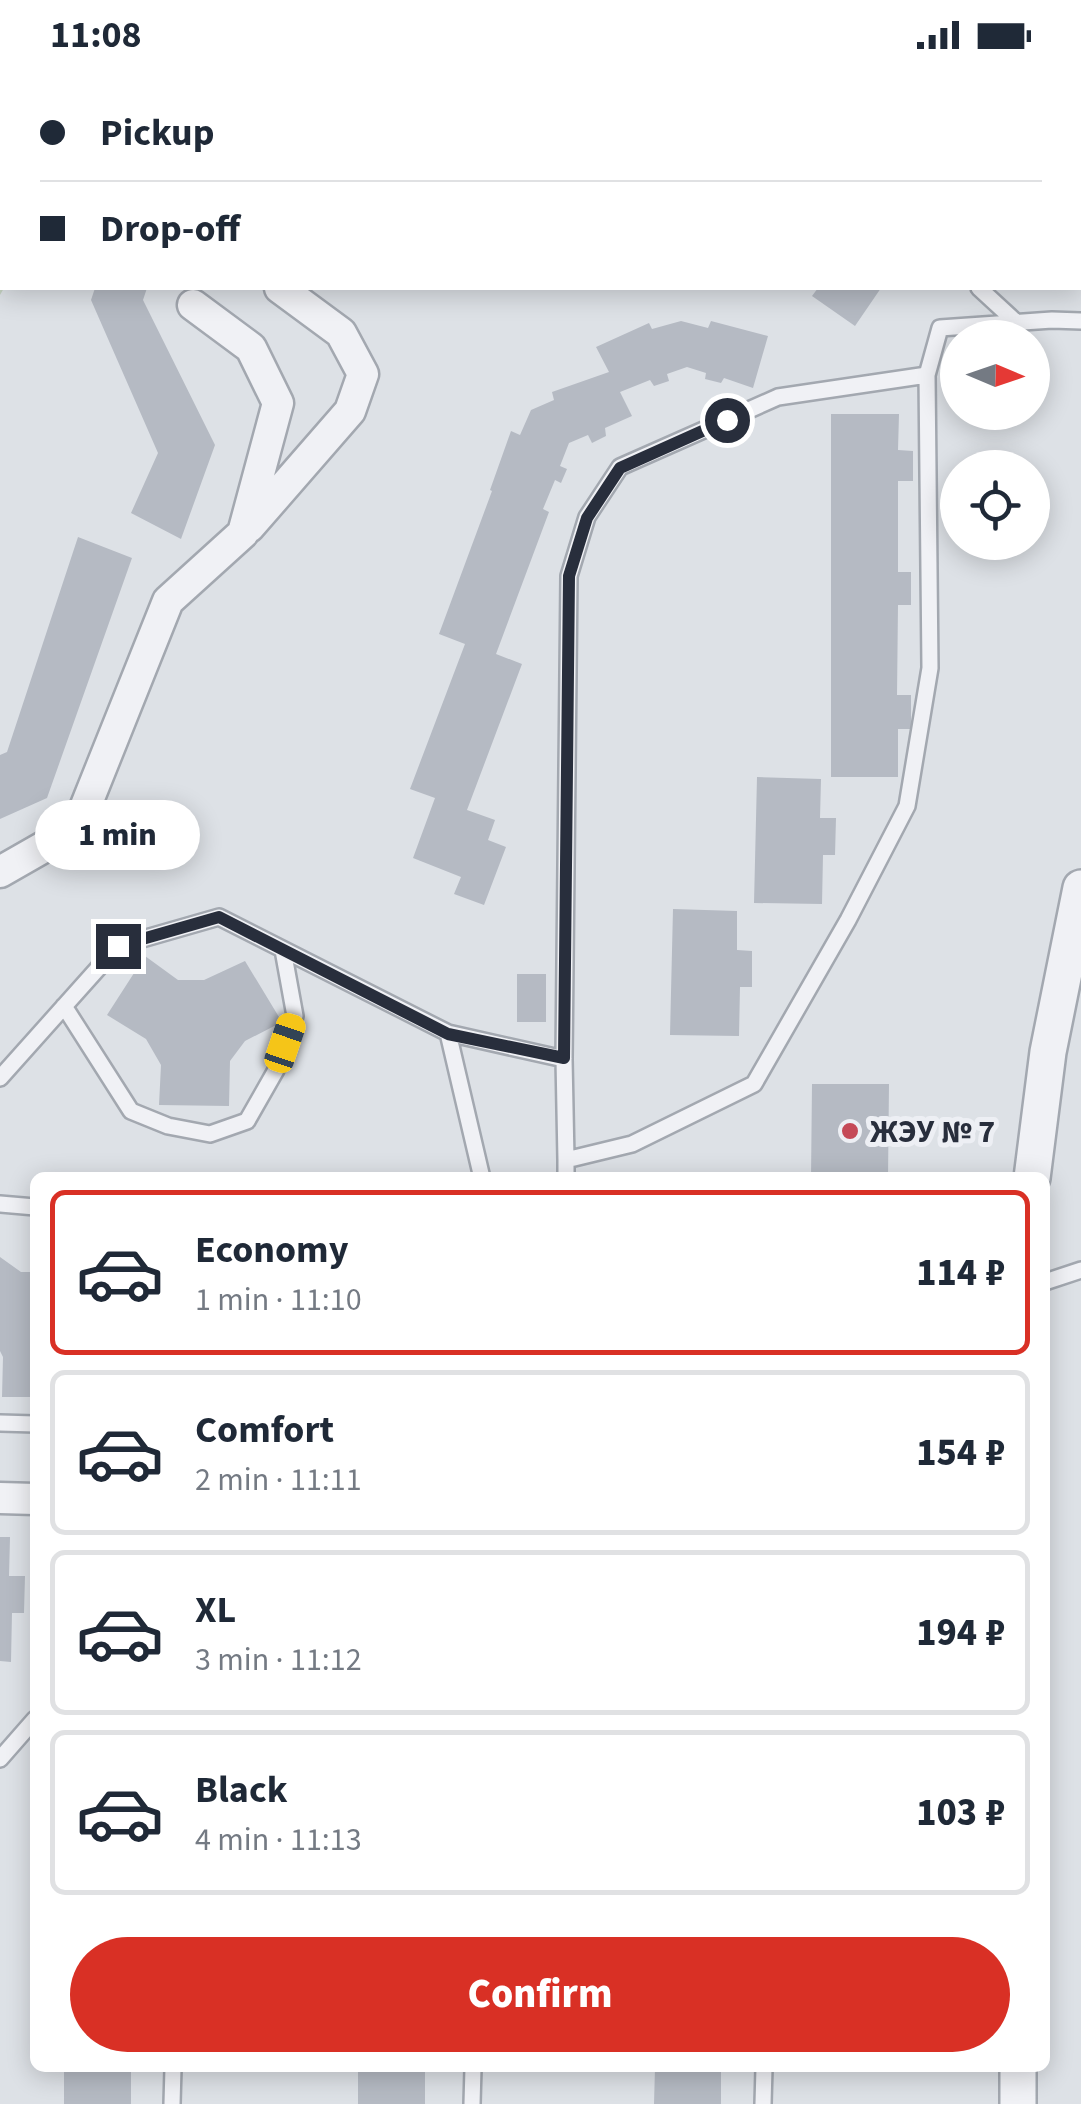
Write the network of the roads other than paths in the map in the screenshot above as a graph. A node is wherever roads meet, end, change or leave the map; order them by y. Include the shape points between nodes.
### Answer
1 (283, 290) edge
2 (981, 290) edge
3 (193, 305) dead end
4 (1014, 320) edge
5 (1081, 321) edge
6 (1050, 322) edge
7 (940, 328) edge
8 (928, 375) junction
9 (243, 532) junction
10 (0, 872) edge
11 (1081, 888) edge
12 (283, 950) junction
13 (1075, 954) edge
14 (64, 1006) junction
15 (448, 1034) junction
16 (564, 1058) junction
17 (0, 1078) edge
18 (566, 1160) junction
19 (481, 1172) edge
20 (566, 1172) edge
21 (1033, 1172) edge
22 (0, 1204) edge
23 (30, 1207) edge
24 (1081, 1270) edge
25 (1050, 1280) edge
26 (0, 1423) edge
27 (30, 1424) edge
28 (0, 1498) edge
29 (30, 1499) edge
30 (30, 1725) edge
31 (0, 1759) edge
32 (173, 2072) edge
33 (474, 2072) edge
34 (764, 2072) edge
35 (1018, 2072) edge
36 (172, 2104) edge
37 (472, 2104) edge
38 (763, 2104) edge
39 (1018, 2104) edge

1 - 9 street via 341,333 362,374 350,410
2 - 4 lane
3 - 9 street via 251,348 278,403
5 - 6 lane
7 - 8 lane
8 - 16 lane via 778,397 620,468 587,518 569,576
8 - 18 lane via 930,668 907,806 754,1084 632,1144
9 - 10 street via 168,601 78,828
11 - 13 street
12 - 14 lane via 219,917 118,946
12 - 14 lane via 295,1016 276,1070 246,1121 210,1134 130,1111
12 - 15 lane
13 - 21 street via 1048,1052
14 - 17 lane
15 - 16 lane
15 - 19 lane
16 - 18 lane
18 - 20 lane
22 - 23 lane
24 - 25 lane
26 - 27 lane
28 - 29 street
30 - 31 lane
32 - 36 lane
33 - 37 lane
34 - 38 lane
35 - 39 street

